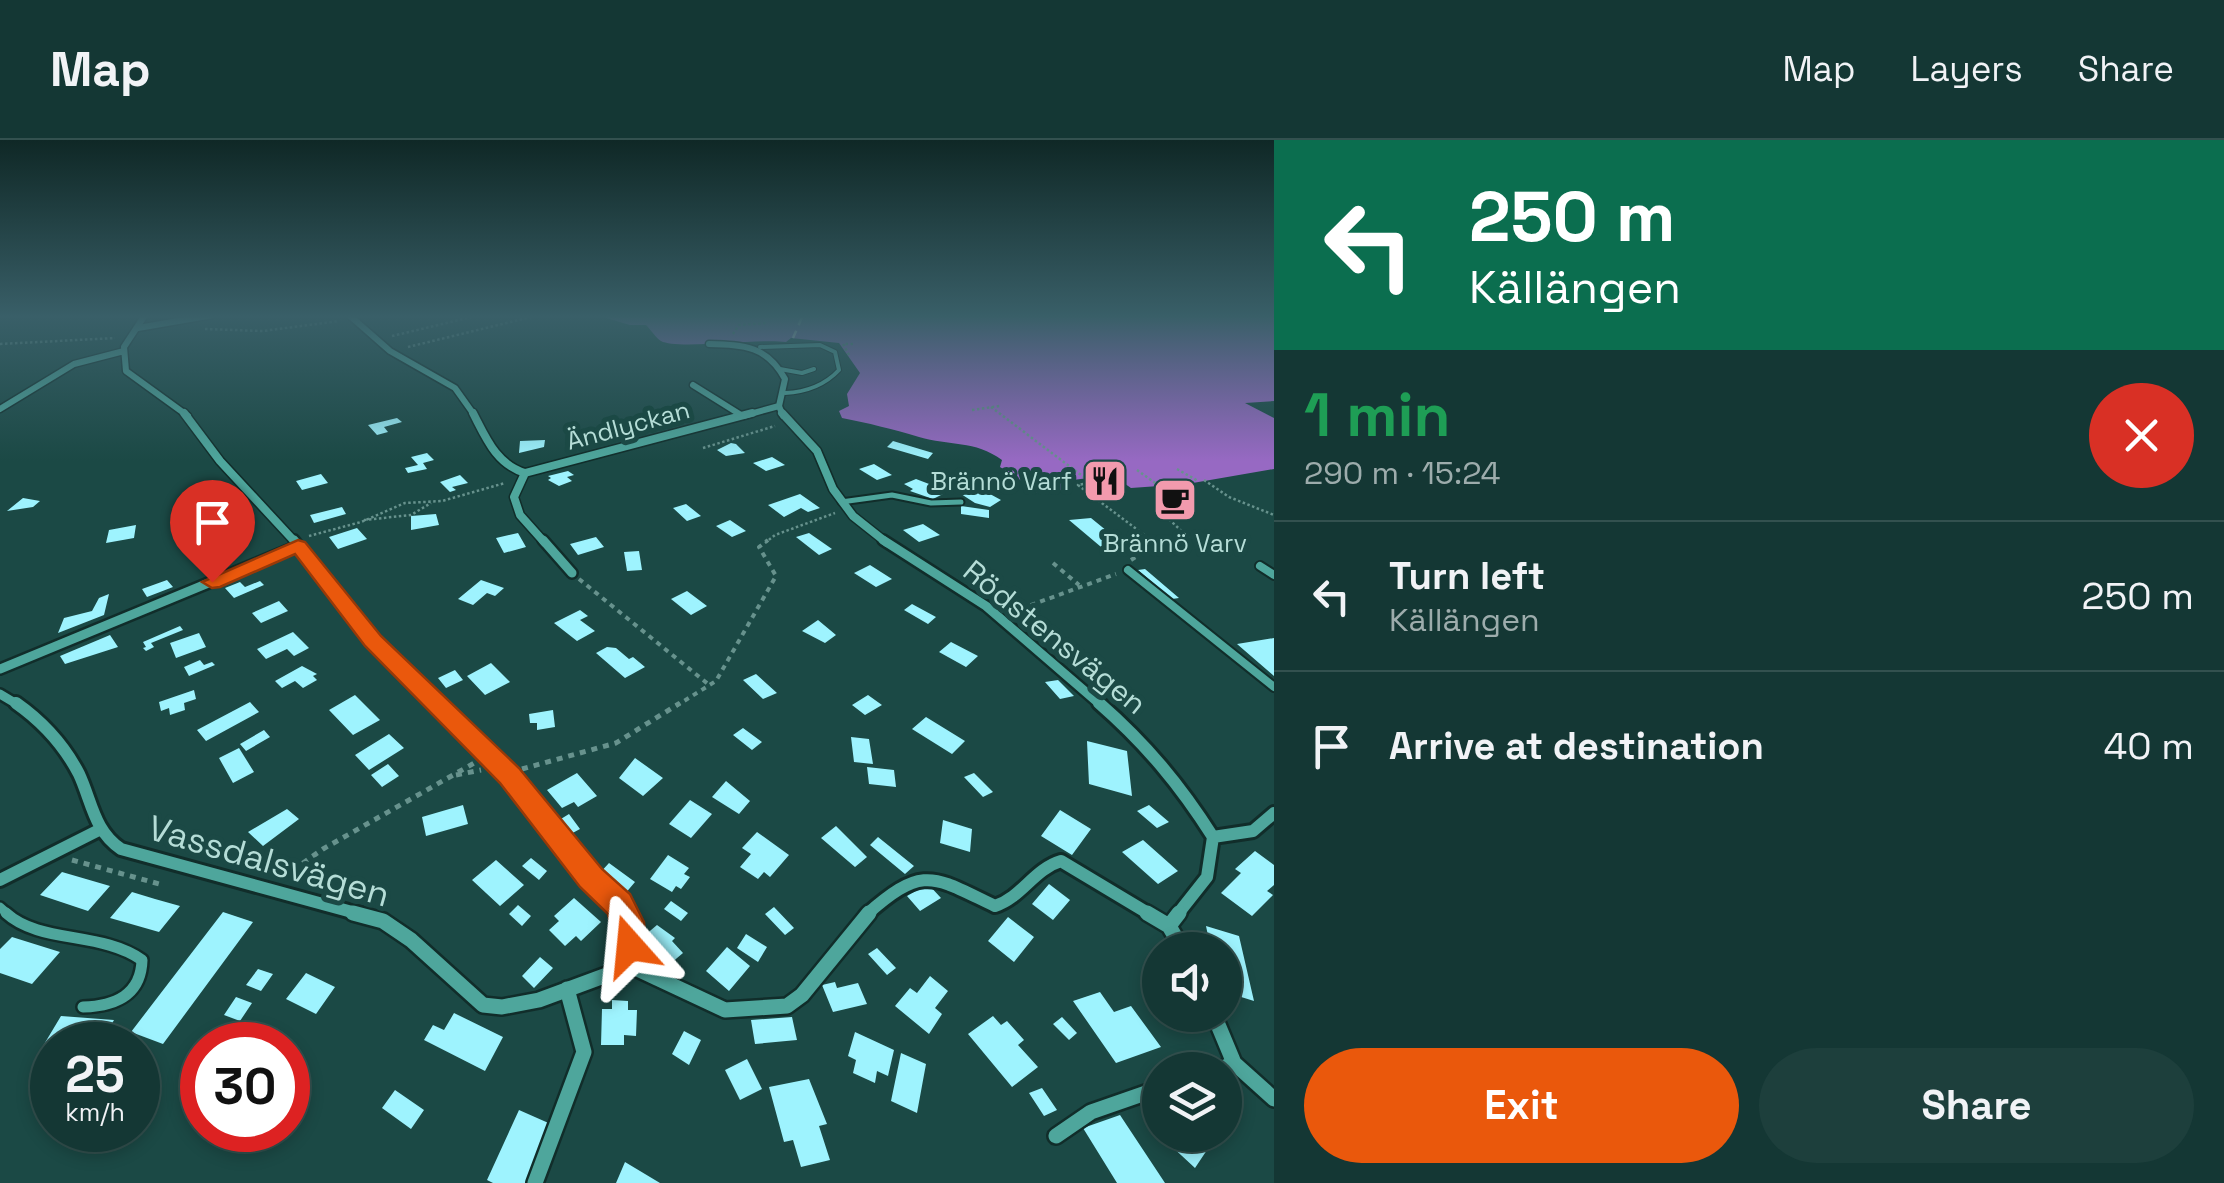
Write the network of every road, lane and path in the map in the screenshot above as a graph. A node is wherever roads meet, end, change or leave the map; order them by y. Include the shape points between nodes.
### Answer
1 (75, 364) edge
2 (125, 364) edge
3 (412, 364) edge
4 (777, 364) edge
5 (838, 364) edge
6 (780, 368) junction
7 (814, 369) dead end
8 (693, 385) dead end
9 (785, 393) junction
10 (779, 406) junction
11 (1000, 406) dead end
12 (991, 408) junction
13 (0, 409) edge
14 (972, 410) dead end
15 (740, 414) junction
16 (786, 423) junction
17 (703, 448) dead end
18 (1014, 469) dead end
19 (1176, 469) dead end
20 (1137, 470) dead end
21 (523, 476) junction
22 (1201, 480) joint
23 (1158, 485) dead end
24 (1047, 492) dead end
25 (432, 502) junction
26 (961, 502) dead end
27 (844, 506) junction
28 (1158, 509) dead end
29 (1274, 516) edge
30 (364, 520) junction
31 (296, 543) junction
32 (1157, 544) junction
33 (1053, 563) dead end
34 (1260, 566) dead end
35 (1128, 570) junction
36 (572, 573) joint
37 (1274, 576) edge
38 (1078, 585) junction
39 (998, 616) junction
40 (0, 669) edge
41 (710, 685) junction
42 (1274, 687) edge
43 (0, 694) edge
44 (489, 756) junction
45 (505, 772) junction
46 (446, 778) junction
47 (1274, 813) edge
48 (98, 830) junction
49 (1213, 836) junction
50 (55, 850) junction
51 (0, 880) edge
52 (163, 885) dead end
53 (262, 891) junction
54 (0, 906) edge
55 (1169, 926) junction
56 (1172, 932) edge
57 (631, 966) junction
58 (567, 989) junction
59 (83, 1007) dead end
60 (1242, 1077) edge
61 (1142, 1094) edge
62 (1274, 1098) edge
63 (1056, 1136) dead end
64 (535, 1183) edge

1 - 13 street
2 - 31 street via 126,371 191,418 220,461
3 - 21 street via 454,388 499,454
4 - 6 street
5 - 9 lane via 824,383
6 - 7 lane
6 - 9 street
8 - 15 street, Ändlyckan
9 - 10 street
10 - 15 street, Ändlyckan
10 - 16 street, Rödstensvägen
11 - 12 path
12 - 14 path
12 - 32 path
15 - 21 street, Ändlyckan
16 - 17 path
16 - 27 street, Rödstensvägen via 816,450
18 - 24 path
19 - 22 path
20 - 23 path
21 - 25 path
21 - 36 street via 516,509
22 - 29 path
25 - 30 path via 405,503
25 - 30 path via 411,515
26 - 27 lane via 884,495
27 - 39 street, Rödstensvägen via 877,536
27 - 41 path via 759,548 776,576
28 - 32 path via 1188,537
30 - 31 path
31 - 40 street
31 - 44 street via 373,641
32 - 35 path via 1128,562
33 - 38 path
34 - 37 lane
35 - 38 path
35 - 42 lane
36 - 41 path
38 - 39 path
39 - 49 street, Rödstensvägen via 1159,756
41 - 45 path via 616,743
43 - 48 street via 35,714 59,740 82,780
44 - 45 street
44 - 46 path
45 - 46 path
45 - 57 street via 619,904 628,922
46 - 53 path
47 - 49 street via 1253,831
48 - 50 street
48 - 53 street, Vassdalsvägen via 121,849
49 - 55 street via 1207,877
50 - 51 street
50 - 52 path via 119,876
53 - 58 street, Vassdalsvägen via 384,922 483,1005
54 - 59 lane via 14,920 106,940 142,960 140,982 130,994 109,1007
55 - 56 street
55 - 57 street via 1060,861 1048,864 1011,902 995,906 933,877 906,887 860,922 787,1006 724,1010
57 - 58 street, Vassdalsvägen
58 - 64 street via 584,1052
60 - 62 street
61 - 63 street via 1091,1112

